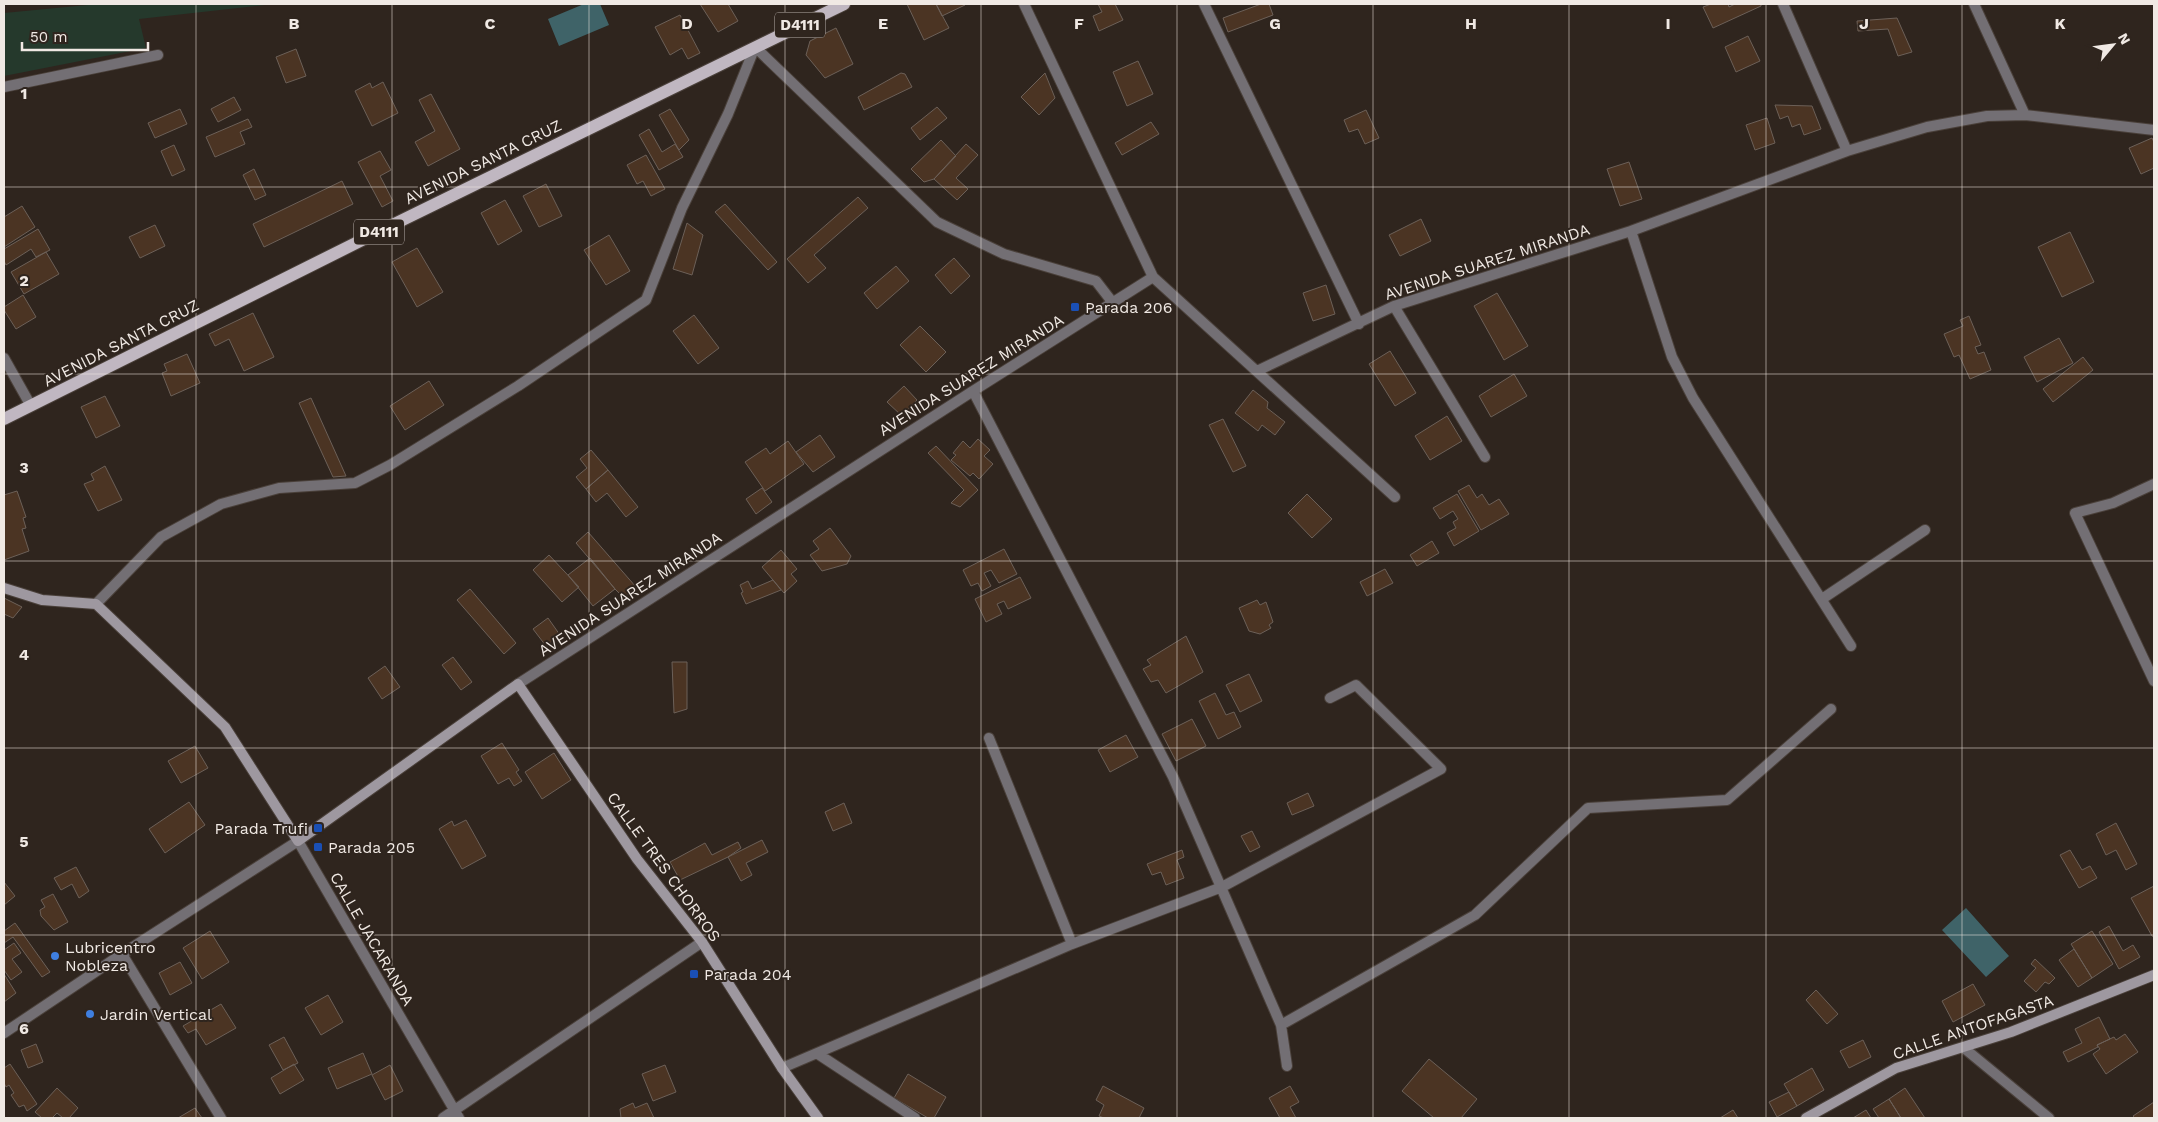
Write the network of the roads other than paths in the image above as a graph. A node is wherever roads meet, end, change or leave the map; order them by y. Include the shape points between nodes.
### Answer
1 (844, 4) edge
2 (1024, 4) edge
3 (1204, 4) edge
4 (1783, 4) edge
5 (1974, 4) edge
6 (755, 47) junction
7 (158, 56) dead end
8 (4, 87) edge
9 (2025, 115) junction
10 (2154, 130) edge
11 (1847, 151) junction
12 (1631, 231) junction
13 (1153, 277) junction
14 (1113, 303) junction
15 (1394, 306) junction
16 (1359, 324) junction
17 (4, 358) edge
18 (1257, 371) junction
19 (973, 390) junction
20 (31, 406) junction
21 (4, 420) edge
22 (1485, 457) dead end
23 (2154, 484) edge
24 (1395, 497) dead end
25 (1925, 530) dead end
26 (4, 588) edge
27 (1822, 599) junction
28 (96, 604) junction
29 (1851, 646) dead end
30 (2154, 681) edge
31 (518, 684) junction
32 (1330, 698) dead end
33 (1831, 709) dead end
34 (989, 738) dead end
35 (298, 841) junction
36 (1222, 887) junction
37 (702, 942) junction
38 (1072, 944) junction
39 (122, 954) junction
40 (2154, 975) edge
41 (1281, 1025) junction
42 (4, 1033) edge
43 (1964, 1048) junction
44 (818, 1054) junction
45 (1287, 1066) dead end
46 (782, 1068) junction
47 (456, 1115) edge
48 (221, 1118) edge
49 (443, 1118) edge
50 (818, 1118) edge
51 (916, 1118) edge
52 (1806, 1118) edge
53 (2049, 1118) edge

1 - 6 main road, AVENIDA SANTA CRUZ / D4111
2 - 13 street
3 - 16 street
4 - 11 street
5 - 9 street
6 - 14 street via 937,222 1004,254 1096,281
6 - 20 main road, AVENIDA SANTA CRUZ / D4111
6 - 28 street via 728,114 682,208 646,300 518,386 355,483 279,488 221,504 161,537
7 - 8 street
9 - 10 street, AVENIDA SUAREZ MIRANDA
9 - 11 street, AVENIDA SUAREZ MIRANDA via 1987,116 1926,127
11 - 12 street, AVENIDA SUAREZ MIRANDA
12 - 15 street, AVENIDA SUAREZ MIRANDA
12 - 27 street via 1680,374
13 - 14 street, AVENIDA SUAREZ MIRANDA
13 - 18 street
14 - 19 street, AVENIDA SUAREZ MIRANDA
15 - 16 street, AVENIDA SUAREZ MIRANDA
15 - 22 street
16 - 18 street, AVENIDA SUAREZ MIRANDA
17 - 20 street
18 - 24 street
19 - 31 street, AVENIDA SUAREZ MIRANDA
19 - 36 street via 1173,777
20 - 21 main road, AVENIDA SANTA CRUZ / D4111
23 - 30 street via 2113,503 2075,513
25 - 27 street
26 - 28 main road via 42,600
27 - 29 street
28 - 35 main road, CALLE JACARANDA via 225,727
31 - 35 main road, AVENIDA SUAREZ MIRANDA
31 - 37 main road, CALLE TRES CHORROS via 637,859
32 - 36 street via 1356,685 1441,769
33 - 41 street via 1727,800 1588,808 1475,915
34 - 38 street
35 - 39 street, AVENIDA SUAREZ MIRANDA
35 - 47 street, CALLE JACARANDA
36 - 38 street
36 - 41 street
37 - 46 main road, CALLE TRES CHORROS
37 - 47 street
38 - 44 street
39 - 42 street, AVENIDA SUAREZ MIRANDA
39 - 48 street
40 - 43 main road, CALLE ANTOFAGASTA
41 - 45 street
43 - 52 main road, CALLE ANTOFAGASTA via 1896,1068
43 - 53 street
44 - 46 street
44 - 51 street
46 - 50 main road, CALLE TRES CHORROS
47 - 49 street

